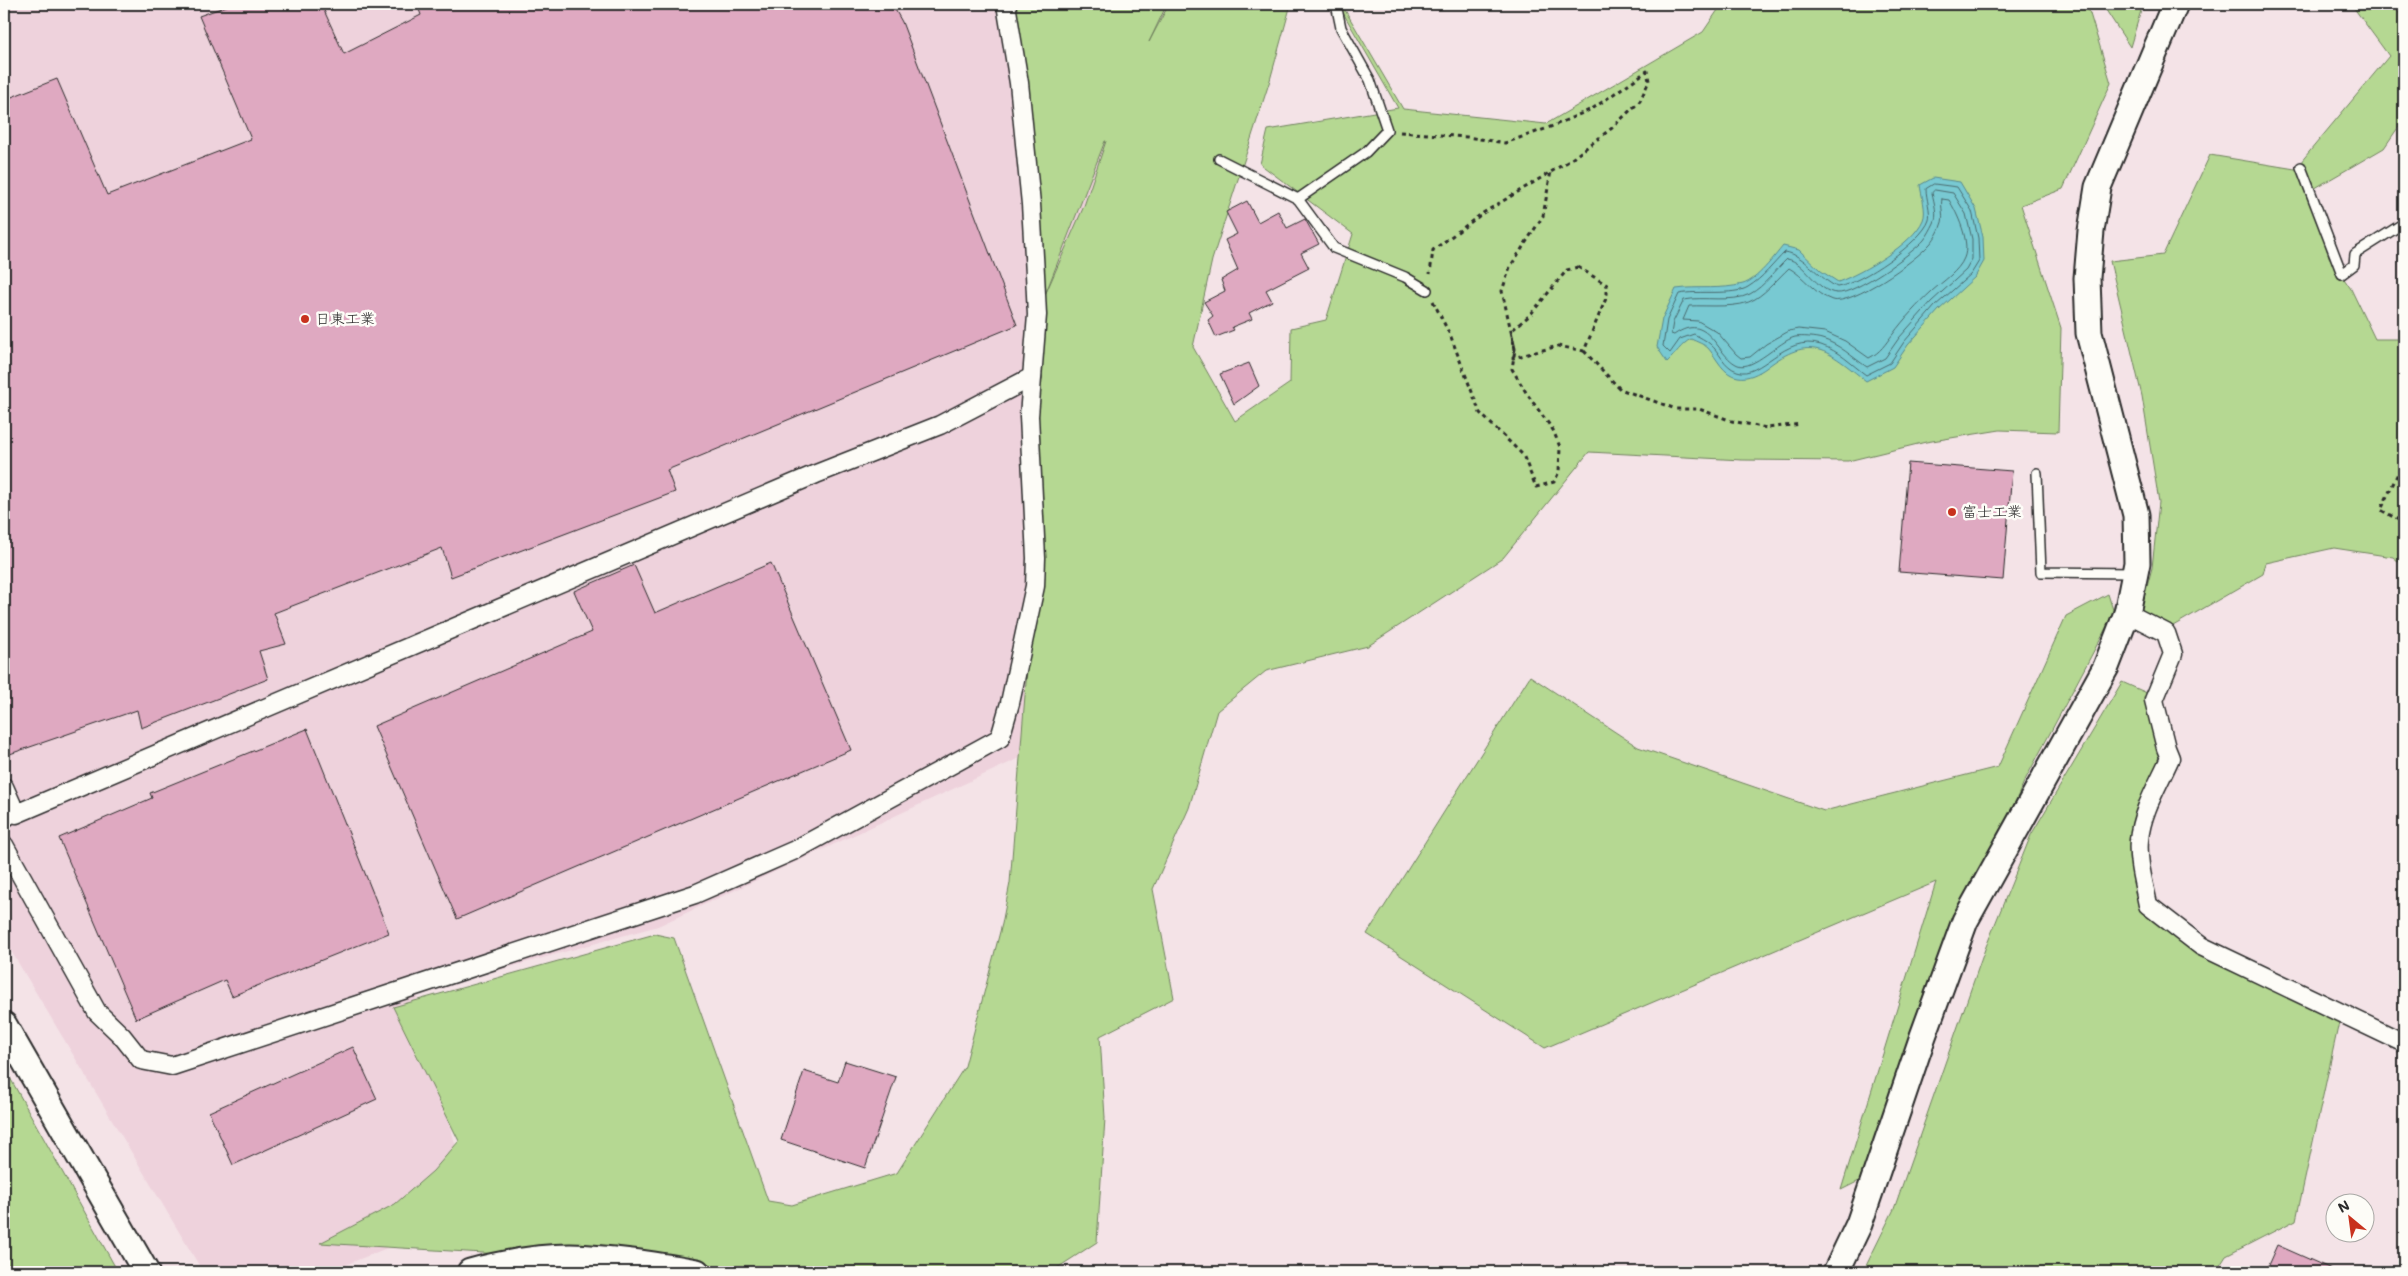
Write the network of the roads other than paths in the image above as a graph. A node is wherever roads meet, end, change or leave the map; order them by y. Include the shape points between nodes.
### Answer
1 (1006, 4) edge
2 (1336, 4) edge
3 (2175, 4) edge
4 (1219, 159) dead end
5 (2301, 167) dead end
6 (1298, 199) junction
7 (2404, 223) edge
8 (1427, 290) road end
9 (1032, 377) junction
10 (2037, 473) dead end
11 (2135, 573) junction
12 (2127, 613) junction
13 (4, 787) edge
14 (10, 819) edge
15 (4, 845) edge
16 (4, 1025) edge
17 (2404, 1043) edge
18 (146, 1272) edge
19 (470, 1272) edge
20 (697, 1272) edge
21 (1836, 1272) edge

1 - 9 street via 1019,83 1031,204 1037,316
2 - 6 lane via 1341,28 1370,80 1387,130 1366,152
3 - 11 street via 2098,188 2087,278 2089,333 2136,515
4 - 6 lane
5 - 7 lane via 2342,274 2354,265 2355,254
6 - 8 lane via 1334,248 1405,277
9 - 14 street via 940,425 816,474
9 - 15 street via 1029,416 1035,586 1000,738 795,850 695,894 172,1066 141,1060 97,1012
10 - 11 lane via 2041,572
11 - 12 street
12 - 17 street via 2166,633 2173,654 2154,700 2170,758 2141,826 2139,840 2148,905 2201,946
12 - 21 street via 2106,666 1965,922 1859,1224
13 - 14 street
16 - 18 street
19 - 20 street via 568,1257

